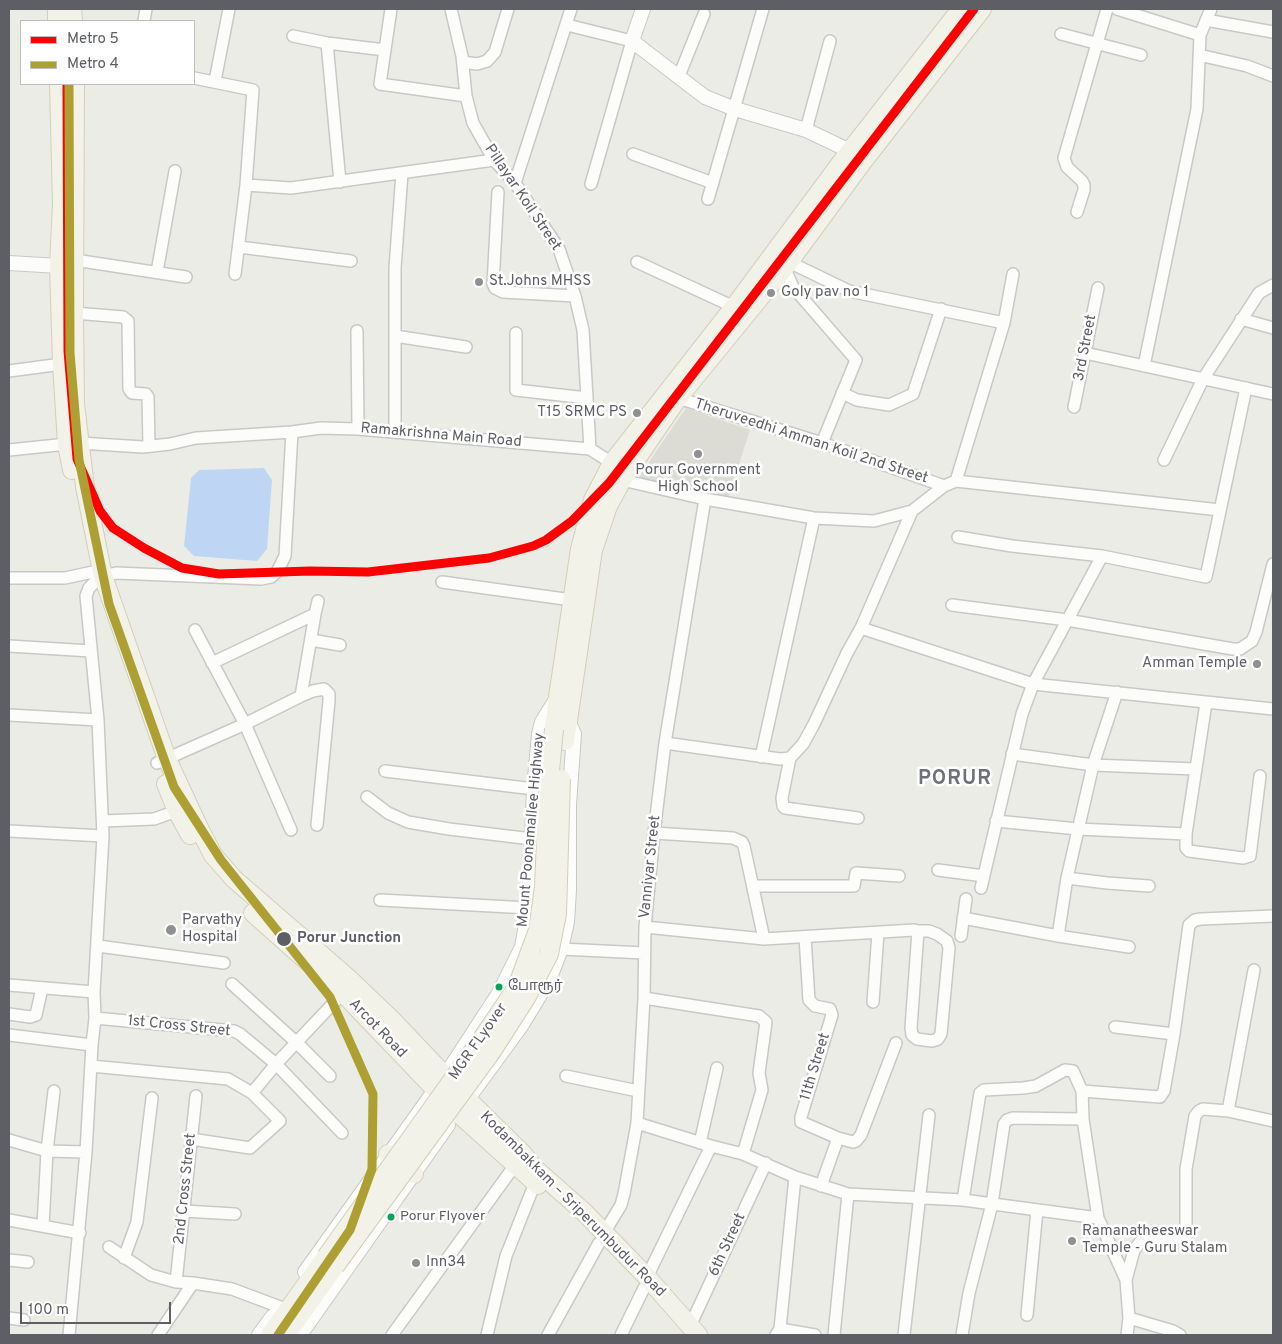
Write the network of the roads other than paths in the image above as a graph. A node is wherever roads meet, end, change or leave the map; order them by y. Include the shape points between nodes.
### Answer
1 (229, 9) edge
2 (391, 9) edge
3 (451, 9) edge
4 (508, 9) edge
5 (572, 9) edge
6 (643, 9) edge
7 (763, 9) edge
8 (960, 9) edge
9 (982, 9) edge
10 (1107, 9) edge
11 (1117, 9) edge
12 (704, 14) dead end
13 (1209, 14) edge
14 (567, 25) junction
15 (1273, 32) edge
16 (1061, 34) dead end
17 (1200, 35) junction
18 (293, 36) dead end
19 (632, 41) junction
20 (830, 41) dead end
21 (327, 43) junction
22 (1097, 43) junction
23 (386, 50) junction
24 (1141, 55) dead end
25 (1199, 55) junction
26 (463, 62) junction
27 (679, 76) junction
28 (1273, 76) edge
29 (195, 78) edge
30 (216, 81) junction
31 (60, 85) edge
32 (75, 85) edge
33 (908, 91) junction
34 (466, 96) junction
35 (735, 109) junction
36 (806, 130) junction
37 (632, 154) dead end
38 (494, 160) junction
39 (850, 161) junction
40 (175, 171) dead end
41 (402, 173) junction
42 (340, 182) junction
43 (713, 182) junction
44 (515, 183) junction
45 (591, 184) dead end
46 (246, 185) junction
47 (498, 192) dead end
48 (708, 199) dead end
49 (1077, 212) dead end
50 (239, 246) junction
51 (351, 261) dead end
52 (9, 262) edge
53 (636, 262) dead end
54 (67, 263) junction
55 (786, 265) junction
56 (157, 272) junction
57 (235, 274) dead end
58 (1013, 274) dead end
59 (186, 277) dead end
60 (1273, 285) edge
61 (1098, 288) dead end
62 (575, 296) junction
63 (734, 307) junction
64 (941, 309) junction
65 (74, 314) junction
66 (1241, 320) junction
67 (1004, 323) junction
68 (1273, 328) edge
69 (357, 331) dead end
70 (516, 333) dead end
71 (395, 336) junction
72 (714, 343) junction
73 (466, 347) dead end
74 (1085, 353) junction
75 (62, 364) junction
76 (1144, 366) junction
77 (9, 371) edge
78 (1203, 379) junction
79 (1246, 388) junction
80 (842, 393) junction
81 (1273, 394) edge
82 (588, 398) junction
83 (678, 398) junction
84 (1074, 407) dead end
85 (358, 429) junction
86 (395, 431) junction
87 (292, 432) junction
88 (74, 443) junction
89 (822, 443) junction
90 (149, 446) junction
91 (590, 449) junction
92 (9, 450) edge
93 (1164, 460) dead end
94 (612, 463) junction
95 (622, 480) junction
96 (956, 481) junction
97 (944, 486) junction
98 (706, 499) junction
99 (1220, 510) junction
100 (912, 511) junction
101 (814, 518) junction
102 (958, 537) dead end
103 (1102, 556) junction
104 (1273, 564) edge
105 (97, 577) junction
106 (9, 578) edge
107 (442, 582) dead end
108 (572, 600) junction
109 (318, 601) dead end
110 (952, 605) dead end
111 (315, 614) junction
112 (1067, 620) junction
113 (861, 628) junction
114 (195, 630) dead end
115 (311, 640) junction
116 (340, 645) dead end
117 (9, 646) edge
118 (91, 651) junction
119 (212, 663) junction
120 (1033, 684) junction
121 (1117, 692) junction
122 (301, 696) junction
123 (558, 697) junction
124 (1206, 703) junction
125 (1273, 709) edge
126 (9, 715) edge
127 (98, 720) junction
128 (245, 724) junction
129 (562, 730) junction
130 (665, 743) junction
131 (1012, 754) junction
132 (761, 757) junction
133 (790, 758) junction
134 (162, 761) junction
135 (1093, 765) junction
136 (1195, 769) junction
137 (385, 771) dead end
138 (1260, 776) dead end
139 (534, 789) junction
140 (367, 796) dead end
141 (183, 809) junction
142 (858, 818) dead end
143 (103, 821) junction
144 (996, 821) junction
145 (317, 826) dead end
146 (1078, 829) junction
147 (9, 830) edge
148 (291, 830) dead end
149 (654, 832) junction
150 (1186, 834) junction
151 (103, 836) junction
152 (532, 839) junction
153 (938, 870) dead end
154 (899, 876) dead end
155 (984, 876) junction
156 (1067, 878) junction
157 (753, 886) junction
158 (1149, 886) dead end
159 (981, 888) dead end
160 (966, 899) dead end
161 (380, 900) dead end
162 (528, 908) junction
163 (1273, 916) edge
164 (963, 918) junction
165 (645, 927) junction
166 (918, 931) junction
167 (878, 933) junction
168 (960, 936) dead end
169 (1058, 936) junction
170 (805, 937) junction
171 (764, 939) junction
172 (98, 946) junction
173 (1129, 947) dead end
174 (561, 949) junction
175 (644, 953) junction
176 (224, 963) dead end
177 (1254, 970) dead end
178 (232, 984) dead end
179 (9, 985) edge
180 (42, 988) junction
181 (94, 992) junction
182 (343, 993) junction
183 (644, 998) junction
184 (873, 1002) dead end
185 (9, 1014) edge
186 (95, 1018) junction
187 (480, 1022) junction
188 (1114, 1026) dead end
189 (1174, 1034) junction
190 (9, 1035) edge
191 (297, 1043) junction
192 (896, 1043) dead end
193 (509, 1044) junction
194 (92, 1045) junction
195 (276, 1064) junction
196 (90, 1066) junction
197 (717, 1068) dead end
198 (330, 1076) dead end
199 (566, 1076) dead end
200 (440, 1082) junction
201 (54, 1091) dead end
202 (638, 1091) junction
203 (1082, 1091) junction
204 (252, 1093) junction
205 (196, 1096) dead end
206 (152, 1098) dead end
207 (463, 1106) junction
208 (1228, 1111) junction
209 (929, 1115) dead end
210 (1083, 1119) junction
211 (1273, 1121) edge
212 (637, 1123) junction
213 (342, 1133) dead end
214 (838, 1138) junction
215 (191, 1139) junction
216 (9, 1140) edge
217 (705, 1144) junction
218 (48, 1151) junction
219 (86, 1152) junction
220 (388, 1154) junction
221 (743, 1154) junction
222 (766, 1164) junction
223 (515, 1165) junction
224 (414, 1174) junction
225 (795, 1178) junction
226 (535, 1183) junction
227 (821, 1186) junction
228 (848, 1194) junction
229 (920, 1197) junction
230 (963, 1200) junction
231 (992, 1204) junction
232 (1037, 1210) junction
233 (184, 1211) junction
234 (235, 1214) dead end
235 (1098, 1218) junction
236 (9, 1220) edge
237 (43, 1226) junction
238 (80, 1233) junction
239 (602, 1238) junction
240 (109, 1247) dead end
241 (124, 1258) junction
242 (9, 1260) edge
243 (28, 1262) dead end
244 (1126, 1280) junction
245 (176, 1282) junction
246 (194, 1283) junction
247 (645, 1283) junction
248 (280, 1307) junction
249 (1027, 1314) dead end
250 (9, 1318) edge
251 (1130, 1318) junction
252 (24, 1320) dead end
253 (489, 1323) junction
254 (691, 1332) edge
255 (778, 1332) edge
256 (69, 1335) edge
257 (158, 1335) edge
258 (259, 1335) edge
259 (270, 1335) edge
260 (286, 1335) edge
261 (300, 1335) edge
262 (392, 1335) edge
263 (480, 1335) edge
264 (487, 1335) edge
265 (548, 1335) edge
266 (621, 1335) edge
267 (815, 1335) edge
268 (834, 1335) edge
269 (904, 1335) edge
270 (962, 1335) edge
271 (1127, 1335) edge
272 (1180, 1335) edge

1 - 30 street
2 - 23 street
3 - 26 street, Pillayar Koil Street
4 - 26 street via 495,52 487,61 477,64
5 - 14 street
6 - 19 street
7 - 35 street
8 - 33 main road
9 - 33 main road
10 - 22 street
11 - 17 street
12 - 27 street
13 - 15 street
13 - 17 street
14 - 19 street
14 - 44 street
16 - 22 street
17 - 25 street
18 - 21 street
19 - 27 street
19 - 45 street
20 - 36 street
21 - 23 street
21 - 42 street
22 - 24 street
22 - 49 street via 1064,158 1066,167 1084,185
23 - 34 street via 380,84
25 - 28 street via 1247,66
25 - 76 street via 1197,109
26 - 34 street, Pillayar Koil Street
27 - 35 street via 705,97
29 - 30 street
30 - 46 street via 253,90
31 - 54 main road, Arcot Road via 62,204
32 - 54 main road, Arcot Road
33 - 39 main road
34 - 38 street, Pillayar Koil Street via 473,123
35 - 36 street
35 - 43 street
36 - 39 street
37 - 43 street
38 - 41 street
38 - 44 street, Pillayar Koil Street
39 - 55 main road
39 - 63 main road
40 - 56 street
41 - 42 street
41 - 71 street via 395,268
42 - 46 street via 290,188
43 - 48 street
44 - 62 street, Pillayar Koil Street via 559,249
46 - 50 street
47 - 62 street via 495,288 503,292
50 - 51 street
50 - 57 street
52 - 54 street
53 - 63 street
54 - 56 street
54 - 65 main road, Arcot Road
54 - 75 main road, Arcot Road
55 - 64 street via 849,290
55 - 72 main road
55 - 80 street via 793,287 856,360
56 - 59 street
58 - 67 street
60 - 66 street via 1259,293
61 - 74 street, 3rd Street
62 - 82 street, Pillayar Koil Street via 583,330
63 - 72 main road
64 - 67 street
64 - 80 street via 913,394 889,405 857,400
65 - 88 main road, Arcot Road
65 - 90 street via 123,317 128,321 129,390 146,394 148,398
66 - 68 street
66 - 78 street
67 - 96 street
69 - 85 street
70 - 82 street via 516,390
71 - 73 street
71 - 86 street
72 - 83 main road
72 - 94 main road, MGR FLyover
74 - 76 street
74 - 84 street, 3rd Street
75 - 77 street
75 - 88 main road, Arcot Road
76 - 78 street
78 - 79 street
78 - 93 street
79 - 81 street
79 - 99 street
80 - 89 street
82 - 91 street, Pillayar Koil Street
83 - 89 street, Theruveedhi Amman Koil 2nd Street
83 - 95 main road
85 - 86 street, Ramakrishna Main Road
85 - 87 street, Ramakrishna Main Road via 321,428
86 - 91 street, Ramakrishna Main Road
87 - 90 street, Ramakrishna Main Road via 196,438
87 - 105 street via 285,556 271,577 116,573
88 - 90 street, Ramakrishna Main Road
88 - 92 street, Ramakrishna Main Road
88 - 105 main road, Arcot Road via 85,487
89 - 97 street, Theruveedhi Amman Koil 2nd Street
91 - 94 street
94 - 108 main road, MGR FLyover via 593,500 580,549
95 - 98 street
95 - 129 main road via 608,506 593,550
96 - 97 street
96 - 99 street
97 - 100 street
98 - 101 street
98 - 130 street, Vanniyar Street
99 - 103 street via 1206,577
100 - 101 street via 874,521
100 - 113 street
101 - 132 street
102 - 103 street
103 - 112 street
104 - 112 street via 1256,632 1252,641 1240,649
105 - 106 street
105 - 118 street via 86,596
105 - 134 main road, Arcot Road
107 - 108 street
108 - 123 main road, MGR FLyover
109 - 111 street
110 - 112 street
111 - 115 street
111 - 119 street
112 - 120 street
113 - 120 street
113 - 133 street via 803,744
114 - 119 street
115 - 116 street
115 - 122 street
117 - 118 street
118 - 127 street
119 - 128 street
120 - 121 street
120 - 131 street
121 - 124 street
121 - 135 street
122 - 128 street
122 - 145 street via 322,689 329,694
123 - 129 main road, MGR FLyover
123 - 139 street, Mount Poonamallee Highway via 542,722
124 - 125 street
124 - 136 street
126 - 127 street
127 - 143 street
128 - 134 street
128 - 148 street
129 - 174 street, Mount Poonamallee Highway via 574,734 569,805 568,906
129 - 259 main road, MGR FLyover, bridge via 548,791 544,887 538,930 517,987
129 - 260 main road, MGR FLyover, bridge via 557,914 549,954 492,1051
130 - 132 street
130 - 149 street, Vanniyar Street
131 - 135 street
131 - 144 street
132 - 133 street
133 - 142 street via 782,798 785,808
134 - 141 main road, Arcot Road
135 - 136 street
135 - 146 street
136 - 150 street
137 - 139 street
138 - 150 street via 1252,852 1248,858 1189,851
139 - 152 street, Mount Poonamallee Highway
140 - 152 street via 388,813 408,822
141 - 143 street via 154,819
141 - 182 main road, Arcot Road via 206,862 247,908
141 - 200 main road, Arcot Road via 213,856 234,879 391,1019
143 - 151 street
144 - 146 street
144 - 155 street
146 - 150 street
146 - 156 street
147 - 151 street
149 - 157 street via 738,839 744,846
149 - 165 street, Vanniyar Street
151 - 172 street
152 - 162 street, Mount Poonamallee Highway
153 - 155 street
154 - 157 street via 856,874 854,886
155 - 159 street
156 - 158 street
156 - 169 street
157 - 171 street
160 - 164 street
161 - 162 street
162 - 187 street, Mount Poonamallee Highway via 522,946 499,993
163 - 189 street via 1201,919 1189,925
164 - 168 street
164 - 169 street
165 - 171 street
165 - 175 street, Vanniyar Street
166 - 166 street via 937,934 948,941 949,948 941,1034 938,1040 932,1041 917,1039 910,1028
166 - 167 street
167 - 170 street
167 - 184 street
169 - 173 street
170 - 171 street
170 - 214 street, 11th Street via 809,1000 815,1006 830,1009 832,1015 801,1122
172 - 176 street
172 - 181 street
174 - 175 street
174 - 193 street, Mount Poonamallee Highway via 549,980
175 - 183 street, Vanniyar Street
177 - 208 street
178 - 191 street
179 - 180 street
180 - 181 street
180 - 185 street via 36,1016
181 - 186 street
182 - 191 street
182 - 200 main road, Arcot Road
183 - 202 street, Vanniyar Street
183 - 221 street via 759,1016 766,1022 759,1073 762,1090
186 - 194 street
186 - 195 street, 1st Cross Street via 234,1031
187 - 193 street
187 - 200 street, Mount Poonamallee Highway
188 - 189 street
189 - 203 street via 1164,1091 1160,1097
190 - 194 street
191 - 195 street
191 - 198 street
192 - 214 street via 859,1138 853,1142
193 - 207 street, Mount Poonamallee Highway
194 - 196 street
195 - 204 street
195 - 213 street, 1st Cross Street
196 - 204 street via 223,1078
196 - 219 street
197 - 217 street
199 - 202 street
200 - 207 main road, Kodambakkam – Sriperumbudur Road
200 - 220 street, Mount Poonamallee Highway
201 - 218 street
202 - 212 street, Vanniyar Street
203 - 210 street
203 - 230 street via 1073,1071 1068,1069 1036,1086 982,1090 978,1098
204 - 215 street via 280,1121 250,1148
205 - 215 street, 2nd Cross Street
206 - 241 street via 138,1222
207 - 223 main road, Kodambakkam – Sriperumbudur Road
207 - 224 street, Mount Poonamallee Highway
207 - 239 main road, Kodambakkam – Sriperumbudur Road via 523,1154 572,1202
208 - 211 street
208 - 244 street via 1203,1109 1196,1116 1186,1169 1186,1238 1141,1241 1134,1250
209 - 229 street
210 - 231 street via 1007,1120
210 - 235 street
212 - 217 street
212 - 239 street, Vanniyar Street via 621,1206
214 - 227 street
215 - 233 street, 2nd Cross Street
216 - 218 street
217 - 221 street
217 - 247 street
218 - 219 street
218 - 237 street
219 - 238 street
220 - 224 main road
220 - 248 street, Mount Poonamallee Highway
221 - 222 street
222 - 225 street
222 - 254 street, 6th Street
223 - 226 main road, Kodambakkam – Sriperumbudur Road
223 - 262 street
224 - 261 street, Mount Poonamallee Highway
225 - 227 street
225 - 255 street
226 - 239 main road, Kodambakkam – Sriperumbudur Road
226 - 253 street via 506,1256
227 - 228 street
228 - 229 street
228 - 268 street
229 - 230 street
229 - 269 street
230 - 231 street
231 - 232 street
231 - 270 street via 969,1293
232 - 235 street
232 - 249 street
233 - 234 street
233 - 245 street, 2nd Cross Street
235 - 244 street
236 - 237 street
237 - 238 street
238 - 256 street
239 - 247 main road, Kodambakkam – Sriperumbudur Road
239 - 265 street, Vanniyar Street
240 - 241 street
241 - 245 street via 151,1275
242 - 243 street
244 - 251 street
245 - 246 street
246 - 248 street via 232,1289
246 - 257 street
247 - 254 main road, Kodambakkam – Sriperumbudur Road
247 - 266 street
248 - 258 street, Mount Poonamallee Highway
250 - 252 street
251 - 271 street
251 - 272 street
253 - 263 street
253 - 264 street
255 - 267 street

